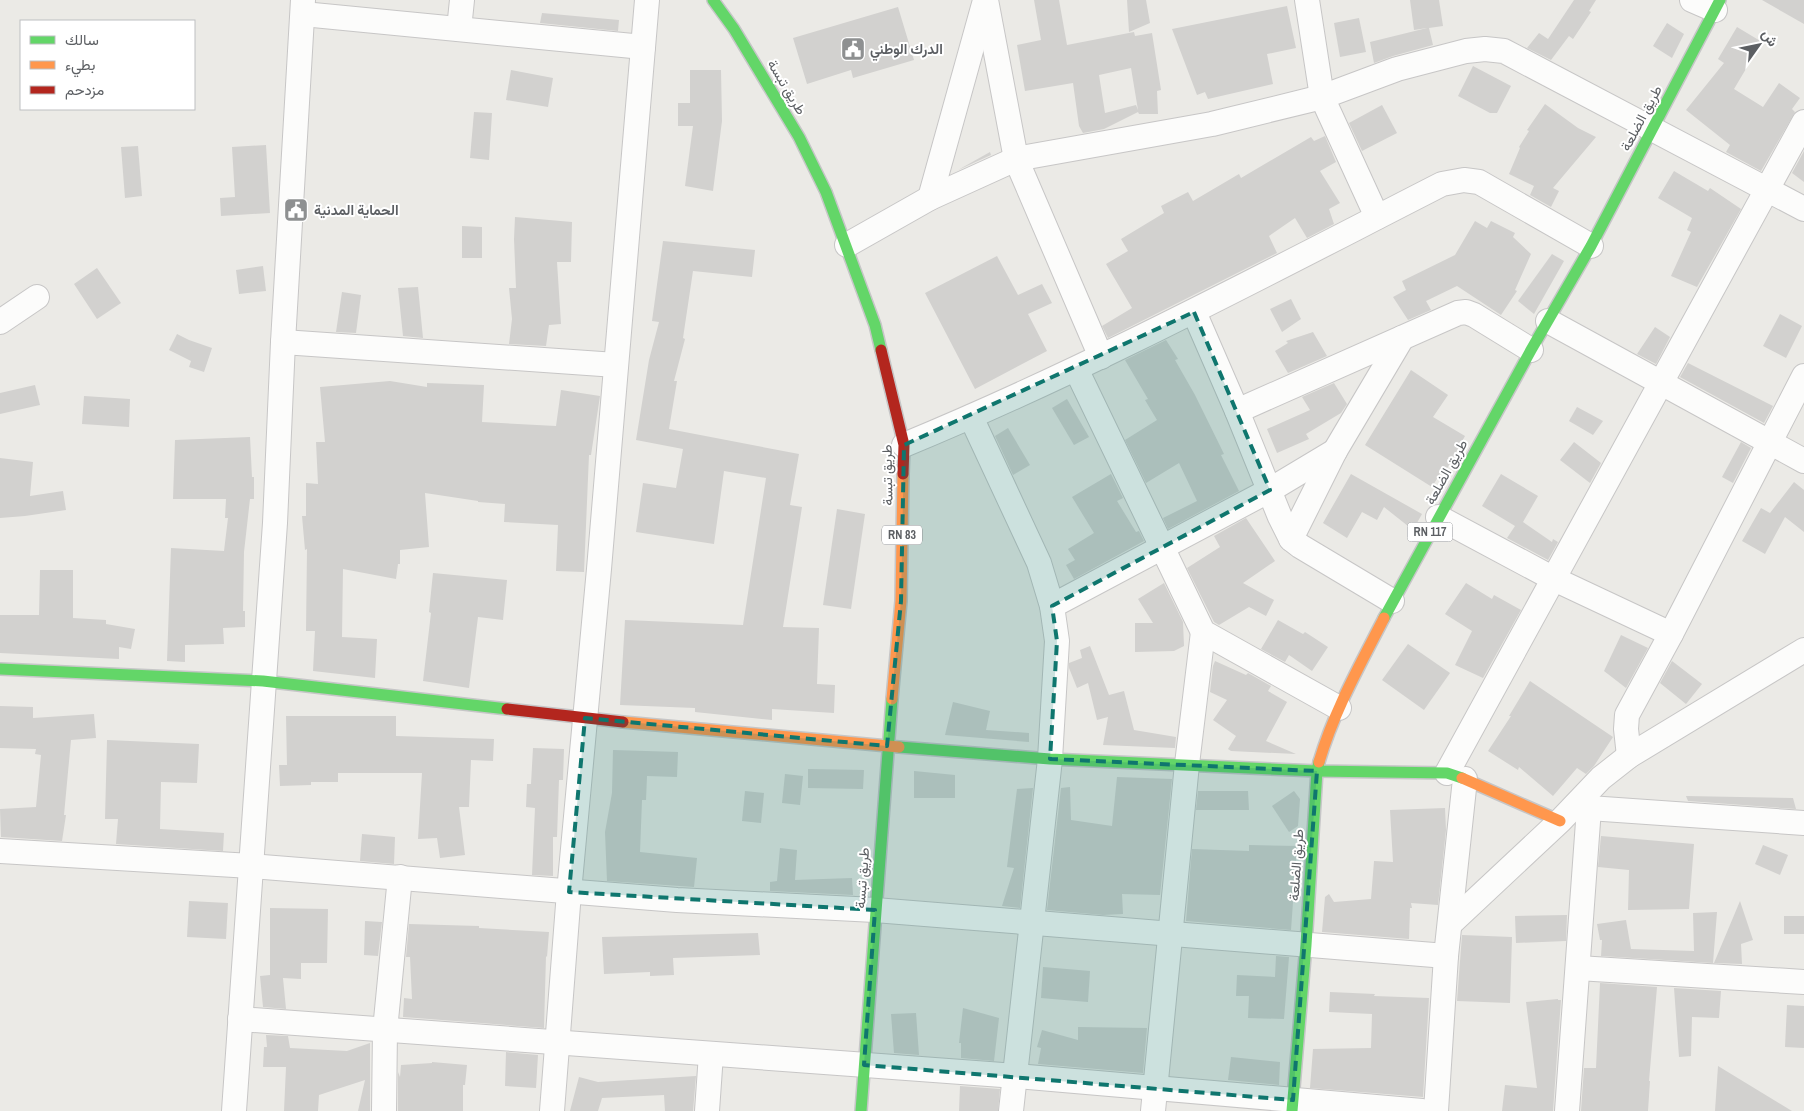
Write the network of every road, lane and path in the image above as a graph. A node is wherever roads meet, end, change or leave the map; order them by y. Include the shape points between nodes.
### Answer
1 (462, 0) edge
2 (647, 0) edge
3 (713, 0) edge
4 (986, 0) edge
5 (1307, 0) edge
6 (1692, 0) edge
7 (1718, 5) edge
8 (303, 7) edge
9 (459, 29) junction
10 (643, 47) junction
11 (1322, 97) junction
12 (1804, 122) edge
13 (1652, 130) junction
14 (1016, 159) junction
15 (1766, 188) junction
16 (930, 198) junction
17 (1804, 209) edge
18 (1377, 217) junction
19 (847, 245) junction
20 (1591, 246) junction
21 (37, 297) dead end
22 (1194, 312) junction
23 (1548, 321) junction
24 (0, 322) edge
25 (1402, 338) junction
26 (283, 342) junction
27 (1531, 350) junction
28 (1101, 357) junction
29 (616, 365) junction
30 (1076, 369) junction
31 (1804, 376) edge
32 (1660, 383) junction
33 (1237, 411) junction
34 (971, 417) junction
35 (1769, 442) junction
36 (904, 446) junction
37 (1335, 451) junction
38 (1804, 461) edge
39 (1270, 490) junction
40 (1438, 517) junction
41 (1291, 539) junction
42 (1162, 548) junction
43 (1554, 579) junction
44 (1392, 601) junction
45 (1052, 606) junction
46 (1202, 632) junction
47 (1671, 634) junction
48 (1804, 650) edge
49 (1774, 667) junction
50 (0, 669) edge
51 (1804, 669) edge
52 (263, 681) junction
53 (1339, 708) junction
54 (585, 718) junction
55 (887, 746) junction
56 (1629, 756) junction
57 (1050, 759) junction
58 (1187, 764) junction
59 (1317, 771) junction
60 (1456, 776) junction
61 (1575, 811) junction
62 (1804, 823) edge
63 (0, 851) edge
64 (251, 866) junction
65 (400, 877) junction
66 (569, 892) junction
67 (875, 910) junction
68 (1031, 922) junction
69 (1451, 923) junction
70 (1171, 934) junction
71 (1306, 945) junction
72 (1446, 956) junction
73 (1578, 968) junction
74 (1804, 982) edge
75 (240, 1019) junction
76 (385, 1030) junction
77 (558, 1042) junction
78 (711, 1054) junction
79 (864, 1065) junction
80 (1016, 1076) junction
81 (1154, 1100) edge
82 (1292, 1106) edge
83 (234, 1111) edge
84 (384, 1111) edge
85 (552, 1111) edge
86 (707, 1111) edge
87 (861, 1111) edge
88 (1011, 1111) edge
89 (1422, 1111) edge
90 (1436, 1111) edge
91 (1567, 1111) edge

1 - 9 street
2 - 10 street
3 - 19 main road, طريق تبسة / RN 83 via 799,137
4 - 14 street
4 - 16 street
5 - 11 street
6 - 7 street
7 - 13 main road, طريق الضلعة / RN 117
8 - 9 street
8 - 26 street
9 - 10 street
10 - 29 street
11 - 13 street via 1397,69 1485,49 1504,51
11 - 14 street via 1212,124
11 - 18 street
12 - 15 street
13 - 15 street
13 - 20 main road, طريق الضلعة / RN 117
14 - 16 street
14 - 28 street
15 - 17 street
15 - 32 street
16 - 19 street
18 - 20 street via 1442,184 1464,180 1479,182
18 - 22 street
19 - 36 main road, طريق تبسة / RN 83 via 875,325
20 - 23 main road, طريق الضلعة / RN 117
21 - 24 street
22 - 28 street
22 - 33 street
23 - 27 main road, طريق الضلعة / RN 117
23 - 32 street
25 - 27 street via 1466,312
25 - 33 street
25 - 37 street
26 - 29 street
26 - 52 street via 275,523
27 - 40 main road, طريق الضلعة / RN 117
28 - 30 street
29 - 54 street
30 - 34 street
30 - 42 street
31 - 35 street
32 - 35 street
32 - 43 street
33 - 39 street
34 - 36 street
34 - 45 street via 1038,563
35 - 38 street
35 - 47 street
36 - 55 main road, طريق تبسة / RN 83 via 901,600
37 - 39 street
37 - 41 street
39 - 41 street
39 - 42 street
40 - 43 street
40 - 44 main road, طريق الضلعة / RN 117
41 - 44 street
42 - 45 street
42 - 46 street
43 - 47 street
43 - 60 street
44 - 53 main road, طريق الضلعة / RN 117
45 - 57 street via 1058,641
46 - 53 street
46 - 58 street
47 - 56 street via 1627,715
48 - 49 street
49 - 51 street
49 - 56 street
50 - 52 main road
52 - 54 main road
52 - 64 street
53 - 59 main road, طريق الضلعة / RN 117
54 - 55 main road
54 - 66 street
55 - 57 main road
55 - 67 main road, طريق تبسة / RN 83
56 - 61 street via 1601,778
57 - 58 main road
57 - 68 street
58 - 59 main road
58 - 70 street
59 - 60 main road
59 - 71 main road, طريق الضلعة / RN 117
60 - 61 main road
60 - 69 street
61 - 62 street
61 - 69 street
61 - 73 street
63 - 64 street
64 - 65 street
64 - 75 street
65 - 66 street
65 - 76 street
66 - 67 street
66 - 77 street
67 - 68 street
67 - 79 main road, طريق تبسة / RN 83
68 - 70 street
68 - 80 street
69 - 72 street
70 - 71 street
70 - 81 street
71 - 72 street
71 - 82 main road, طريق الضلعة / RN 117
72 - 90 street
73 - 74 street
73 - 91 street
75 - 76 street
75 - 83 street
76 - 77 street
76 - 84 street
77 - 78 street
77 - 85 street
78 - 79 street
78 - 86 street
79 - 80 street
79 - 87 main road, طريق تبسة / RN 83
80 - 81 street
80 - 88 street
81 - 82 street
82 - 89 street

